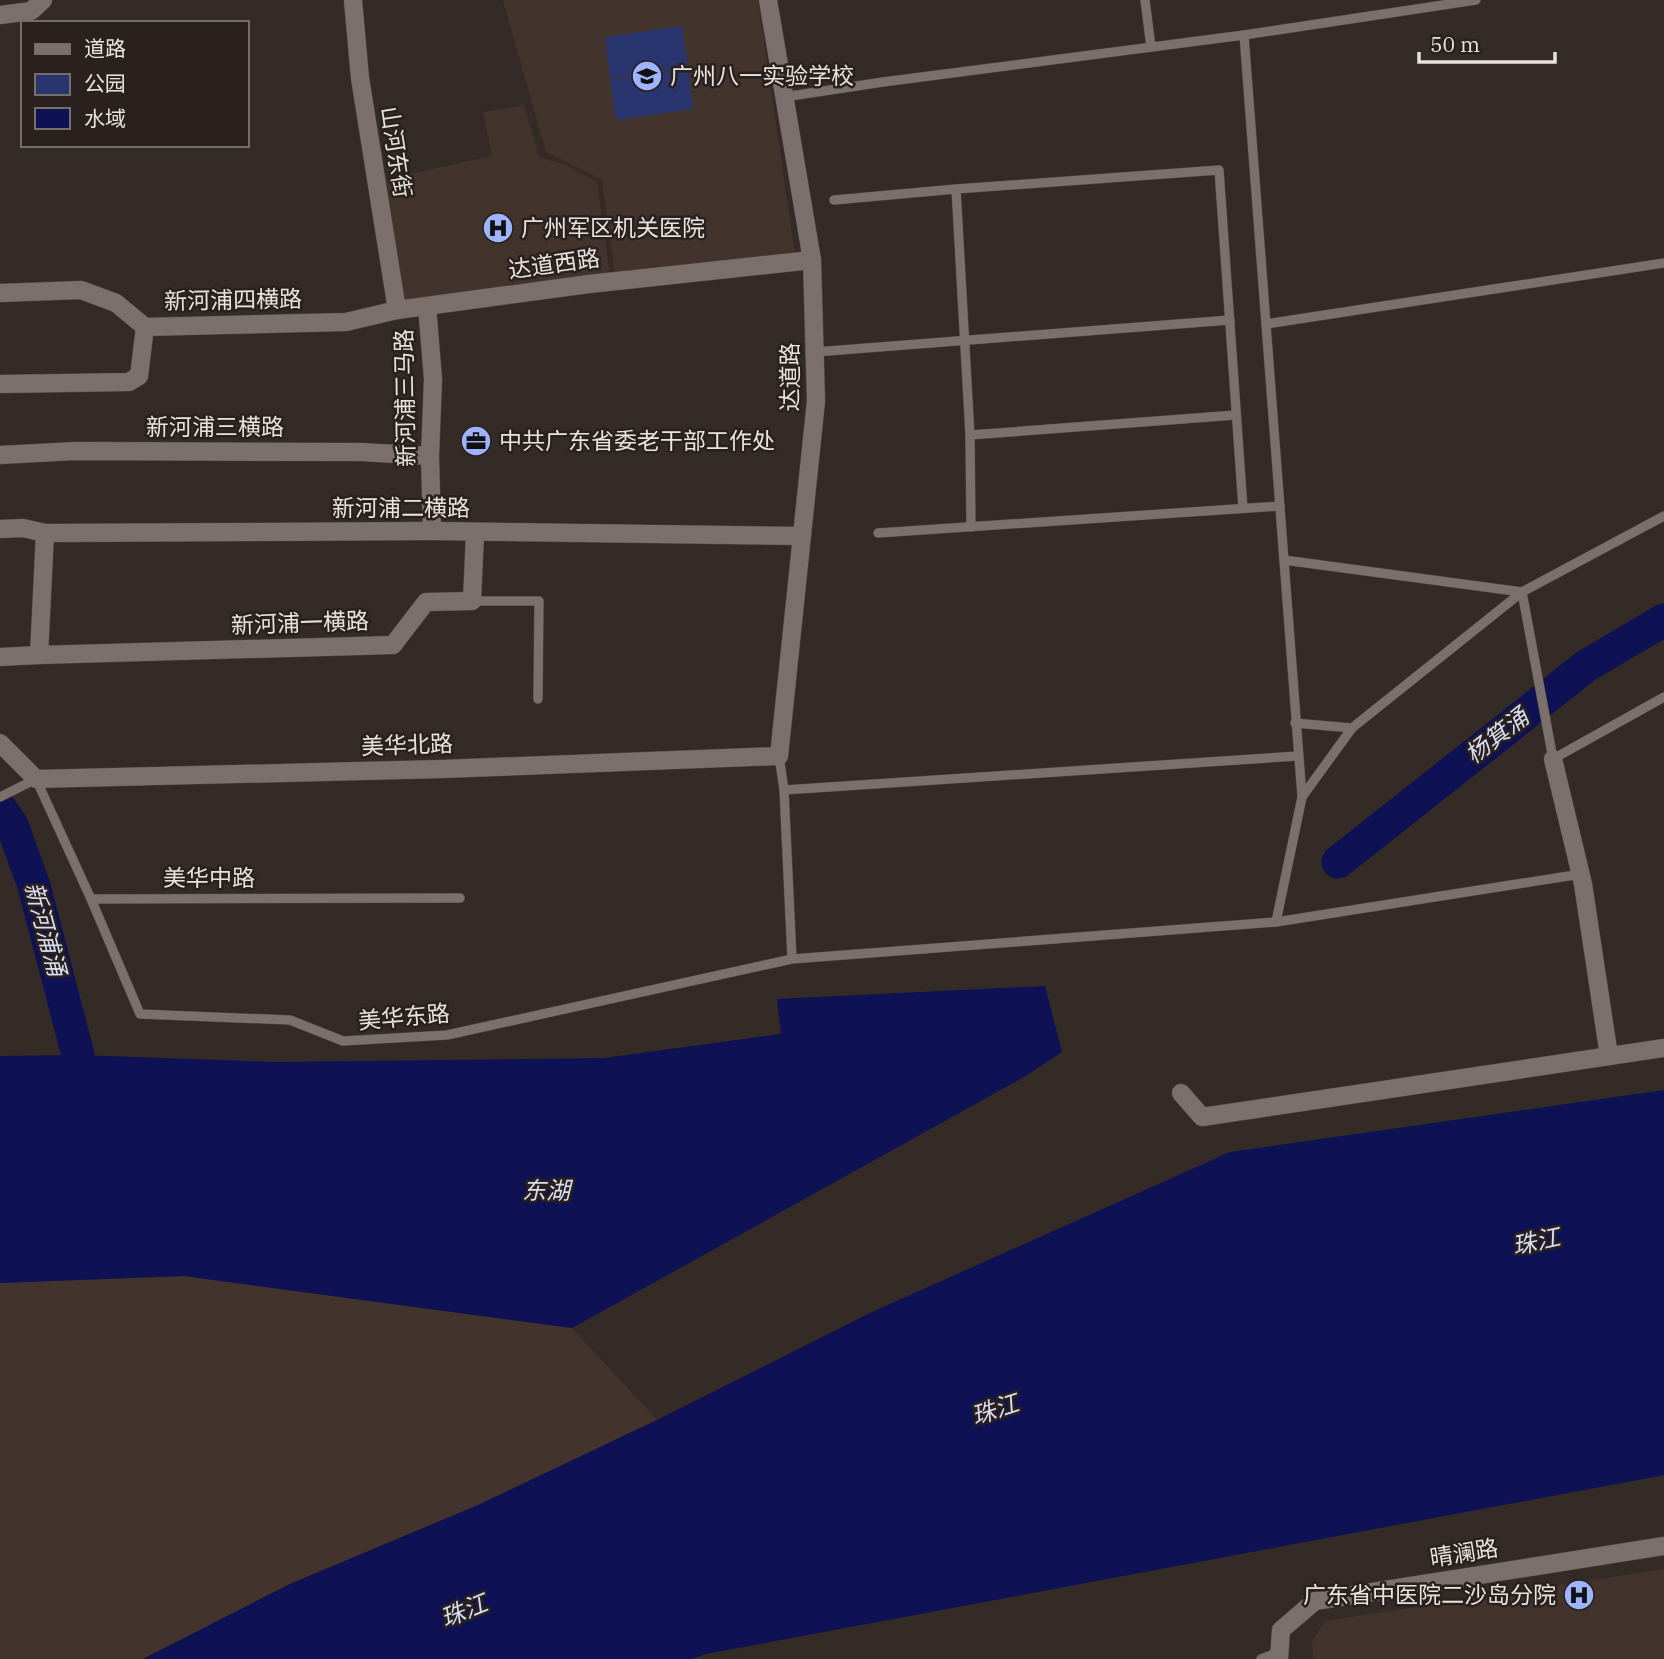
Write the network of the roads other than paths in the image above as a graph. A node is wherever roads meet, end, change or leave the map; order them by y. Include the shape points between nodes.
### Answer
1 (43, 0) edge
2 (353, 0) edge
3 (768, 0) edge
4 (1145, 0) edge
5 (1476, 0) edge
6 (0, 15) edge
7 (1244, 35) junction
8 (1151, 47) junction
9 (784, 97) junction
10 (956, 189) junction
11 (834, 200) dead end
12 (812, 260) junction
13 (1664, 263) edge
14 (0, 293) edge
15 (427, 306) junction
16 (397, 310) junction
17 (1230, 320) junction
18 (1266, 324) junction
19 (145, 327) junction
20 (965, 341) junction
21 (815, 352) junction
22 (0, 384) edge
23 (1236, 415) junction
24 (970, 435) junction
25 (0, 455) edge
26 (430, 456) junction
27 (1280, 506) junction
28 (1243, 508) junction
29 (1664, 516) edge
30 (971, 527) junction
31 (0, 529) edge
32 (432, 531) junction
33 (45, 533) junction
34 (475, 533) junction
35 (878, 533) dead end
36 (802, 536) junction
37 (1284, 560) junction
38 (1522, 592) junction
39 (472, 601) junction
40 (39, 655) junction
41 (0, 657) edge
42 (1664, 697) edge
43 (538, 699) dead end
44 (1295, 723) junction
45 (1352, 728) junction
46 (0, 743) edge
47 (1298, 756) junction
48 (779, 757) junction
49 (1553, 760) junction
50 (36, 779) junction
51 (784, 790) junction
52 (0, 797) edge
53 (1302, 797) junction
54 (1581, 874) junction
55 (460, 898) dead end
56 (91, 899) junction
57 (1276, 922) junction
58 (792, 959) junction
59 (1664, 1048) edge
60 (1609, 1056) junction
61 (1181, 1093) dead end
62 (1664, 1546) edge
63 (1279, 1656) edge
64 (1261, 1659) edge

1 - 6 street via 30,11
2 - 16 street, 山河东街 via 360,78
3 - 9 street, 达道路
4 - 8 lane
5 - 7 lane
7 - 8 lane
7 - 18 lane
8 - 9 lane
9 - 12 street, 达道路
10 - 11 lane
10 - 17 lane via 1219,170
10 - 20 lane
12 - 15 street, 达道西路
12 - 21 street, 达道路
13 - 18 lane
14 - 19 street via 80,290 116,303
15 - 16 street, 新河浦四横路
15 - 26 street, 新河浦三马路 via 433,379
16 - 19 street, 新河浦四横路 via 346,322
17 - 20 lane
17 - 23 lane
18 - 27 lane
19 - 22 street, 新河浦四横路 via 139,376 129,382
20 - 21 lane
20 - 24 lane
21 - 36 street, 达道路 via 816,401
23 - 24 lane
23 - 28 lane
24 - 30 lane
25 - 26 street, 新河浦三横路 via 116,451
26 - 32 street, 新河浦三马路
27 - 28 lane
27 - 37 lane
28 - 30 lane
29 - 38 lane
30 - 35 lane
31 - 33 street, 新河浦二横路
32 - 33 street, 新河浦二横路
32 - 34 street, 新河浦二横路
33 - 40 street
34 - 36 street, 新河浦二横路
34 - 39 street
36 - 48 street, 达道路
37 - 38 lane
37 - 44 lane
38 - 45 lane
38 - 49 lane
39 - 40 street, 新河浦一横路 via 426,602 393,645
39 - 43 lane via 539,601
40 - 41 street
42 - 49 lane
44 - 45 lane
44 - 47 lane
45 - 53 lane
46 - 50 street
47 - 51 lane
47 - 53 lane
48 - 50 street, 美华北路
48 - 51 lane
49 - 54 street
50 - 52 lane
50 - 56 lane
51 - 58 lane
53 - 57 lane
54 - 57 lane
54 - 60 street
55 - 56 lane, 美华中路
56 - 58 lane, 美华东路 via 140,1014 290,1020 343,1041 447,1035
57 - 58 lane
59 - 60 street
60 - 61 street via 1202,1116
62 - 63 street, 晴澜路 via 1315,1601 1281,1630
63 - 64 lane

